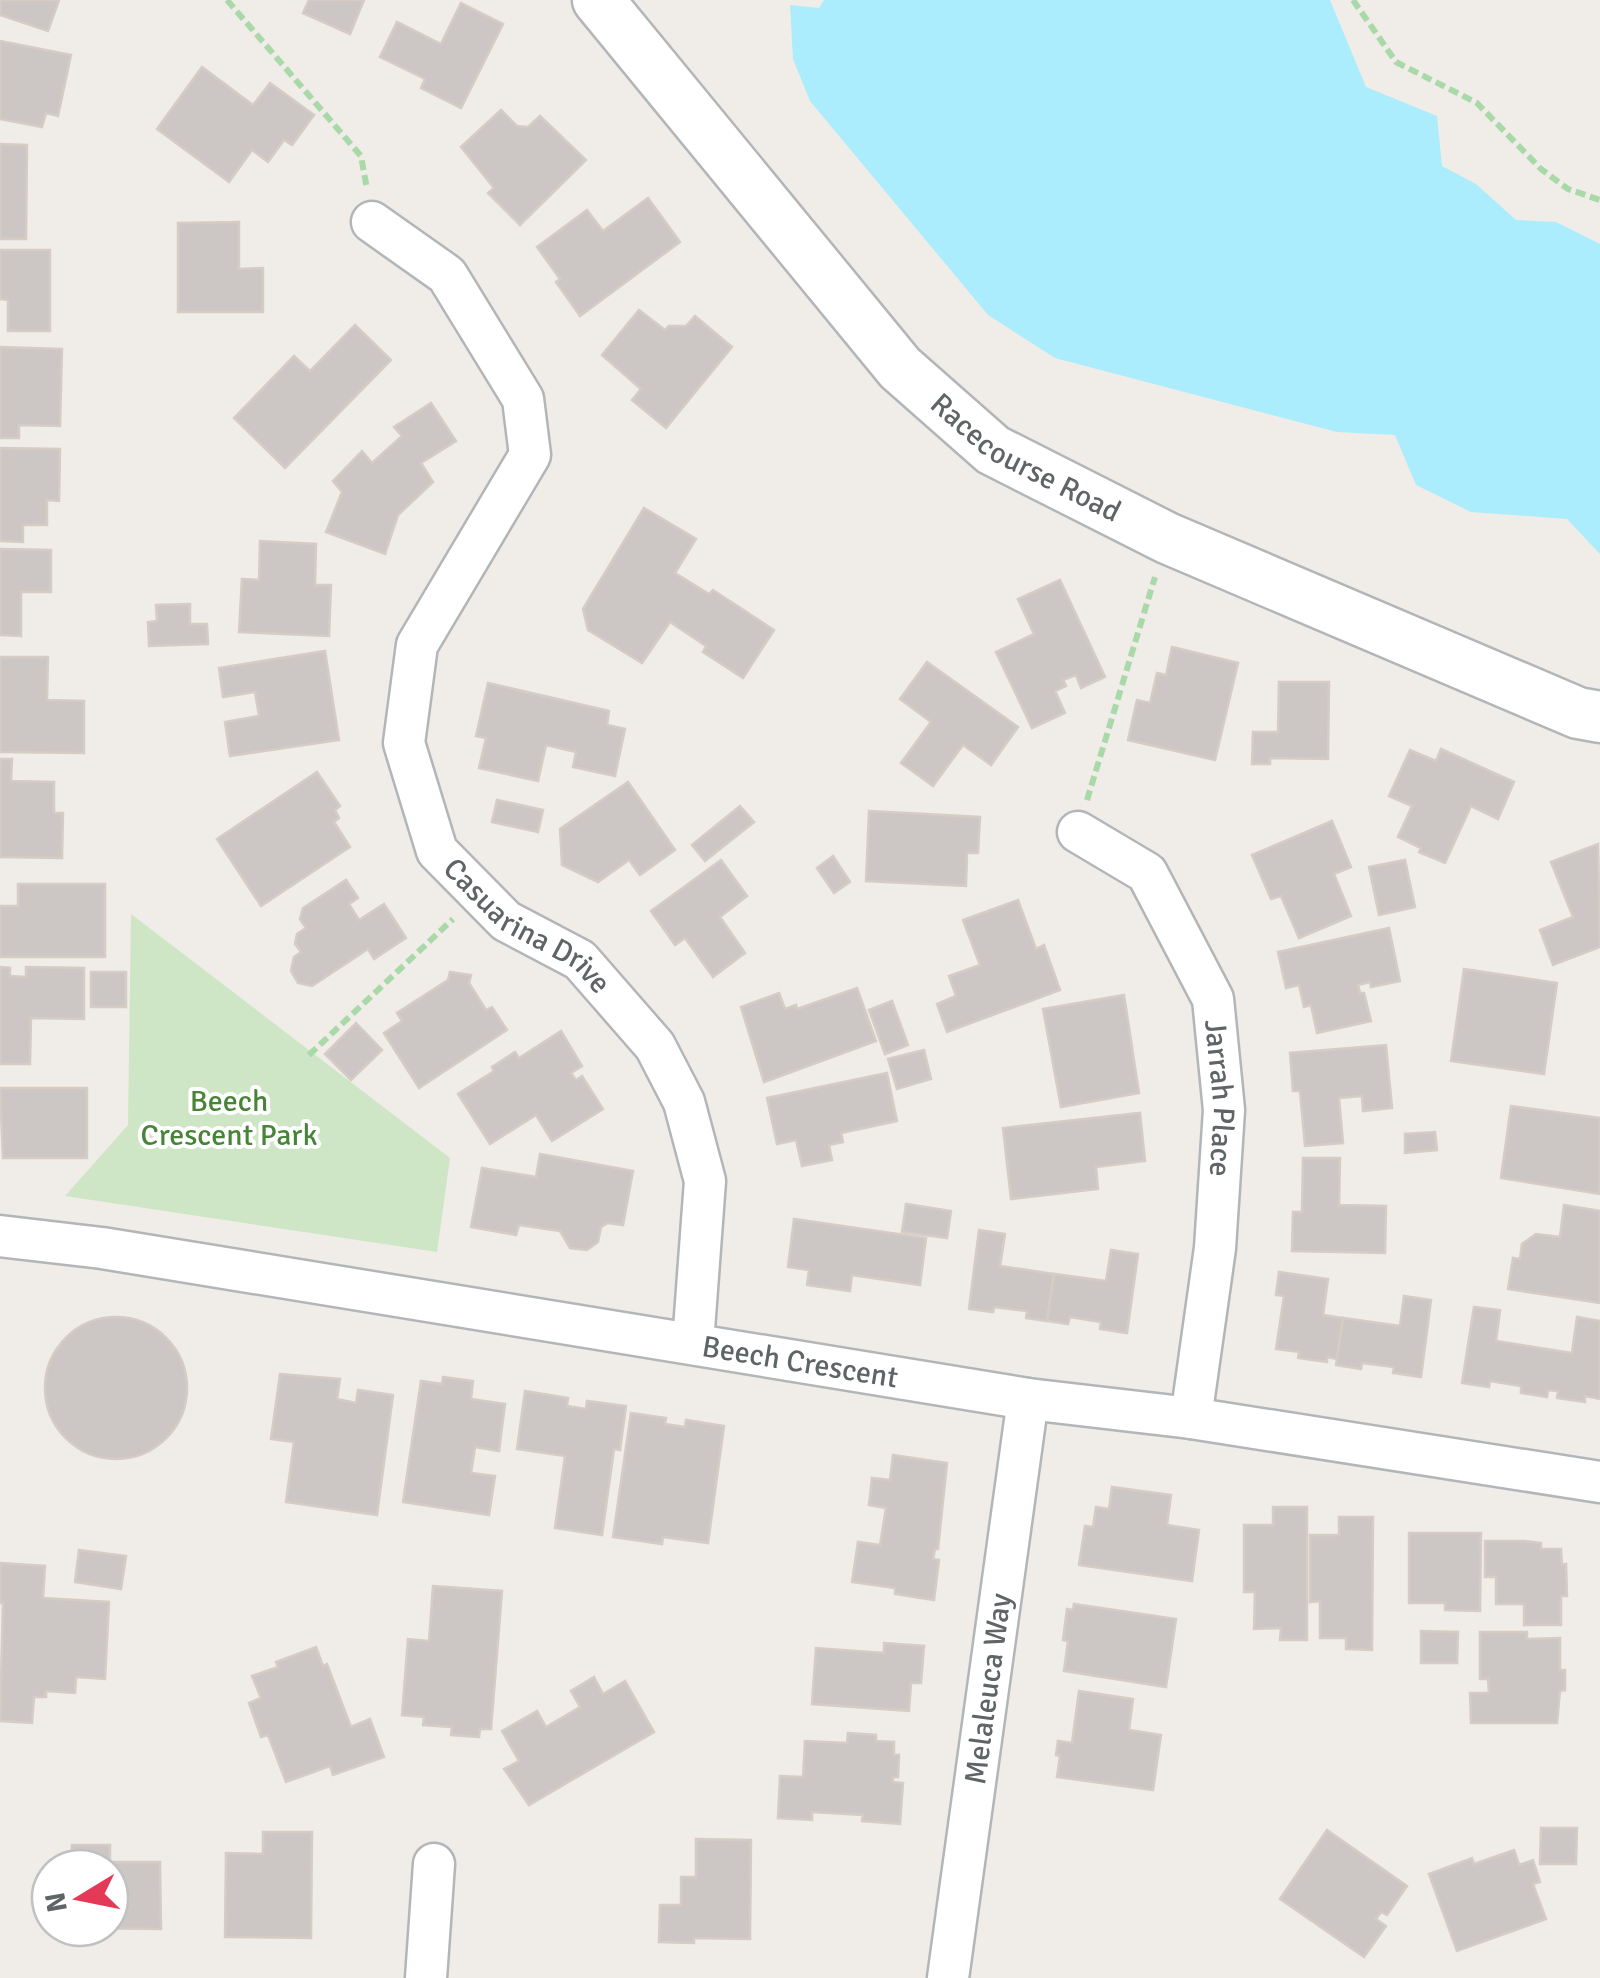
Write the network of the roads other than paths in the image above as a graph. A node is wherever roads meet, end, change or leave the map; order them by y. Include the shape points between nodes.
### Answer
1 (598, 0) edge
2 (372, 222) road end
3 (1600, 717) edge
4 (1078, 832) road end
5 (0, 1236) edge
6 (693, 1343) junction
7 (1028, 1398) junction
8 (1192, 1418) junction
9 (1600, 1482) edge
10 (434, 1864) dead end
11 (426, 1978) edge
12 (948, 1978) edge

1 - 3 street, Racecourse Road via 900,368 992,450 1167,538
2 - 6 street, Casuarina Drive via 447,275 524,399 530,454 417,645 404,743 436,851 506,922 580,960 655,1046 684,1102 705,1181
4 - 8 street, Jarrah Place via 1147,873 1213,999 1224,1110 1215,1248
5 - 6 street, Beech Crescent
6 - 7 street, Beech Crescent
7 - 8 street, Beech Crescent
7 - 12 street, Melaleuca Way
8 - 9 street, Beech Crescent
10 - 11 street

